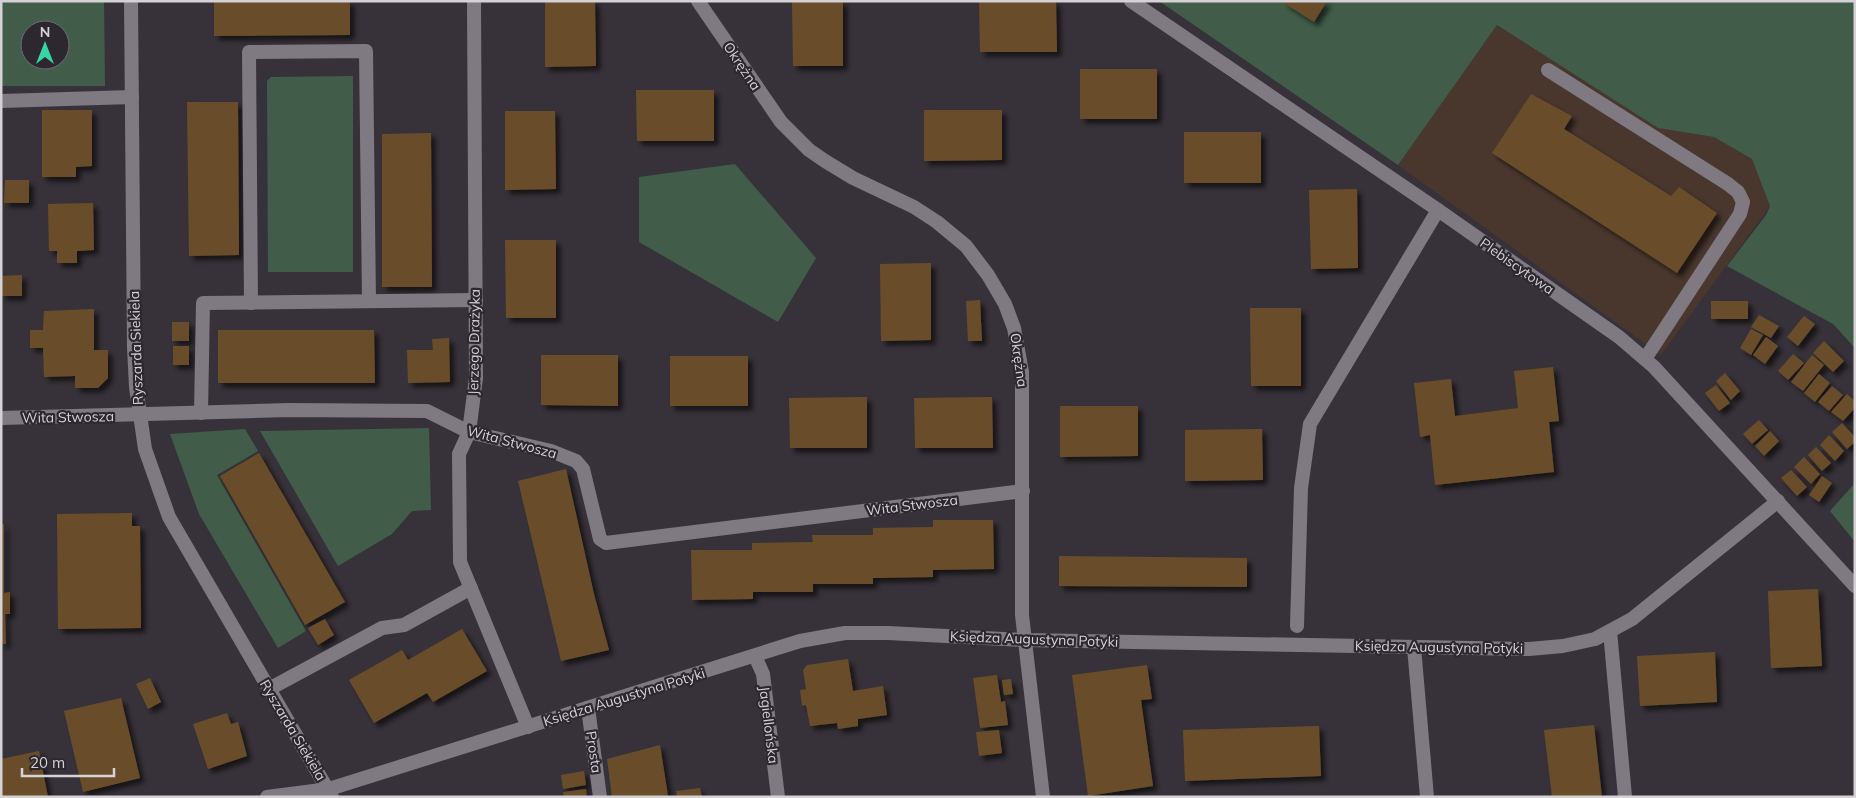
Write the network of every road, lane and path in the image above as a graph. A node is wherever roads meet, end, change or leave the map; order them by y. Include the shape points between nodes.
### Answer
1 (131, 1) edge
2 (474, 1) edge
3 (698, 1) edge
4 (1131, 1) edge
5 (1548, 70) dead end
6 (132, 97) junction
7 (1, 101) edge
8 (1438, 210) junction
9 (476, 300) junction
10 (369, 301) junction
11 (251, 303) junction
12 (1645, 359) junction
13 (201, 413) junction
14 (139, 415) junction
15 (1, 418) edge
16 (469, 432) junction
17 (1023, 491) junction
18 (1778, 501) junction
19 (1855, 586) edge
20 (471, 588) junction
21 (1297, 626) dead end
22 (1610, 631) junction
23 (1025, 640) junction
24 (1414, 647) junction
25 (755, 656) junction
26 (269, 689) junction
27 (588, 708) junction
28 (528, 727) junction
29 (330, 793) edge
30 (267, 797) edge
31 (600, 797) edge
32 (778, 797) edge
33 (1043, 797) edge
34 (1427, 797) edge
35 (1625, 797) edge

1 - 6 street, Ryszarda Siekiela
2 - 9 street, Jerzego Drażyka
3 - 17 street, Okrężna via 781,122 809,150 852,178 938,222 966,246 988,276 1005,304 1020,352 1024,392
4 - 8 street, Plebiscytowa
5 - 12 street via 1728,184 1738,192 1743,202 1740,214
6 - 7 street
6 - 14 street, Ryszarda Siekiela via 134,347
8 - 12 street, Plebiscytowa via 1619,337
8 - 21 street via 1310,424 1301,488
9 - 10 street
9 - 16 street, Jerzego Drażyka via 476,378
10 - 11 street
10 - 11 street via 366,51 249,52
11 - 13 street via 203,303
12 - 18 street, Plebiscytowa
13 - 14 street, Wita Stwosza
13 - 16 street, Wita Stwosza via 427,410
14 - 15 street, Wita Stwosza
14 - 26 street, Ryszarda Siekiela via 145,449 169,517
16 - 17 street, Wita Stwosza via 551,451 576,461 583,469 600,539 606,543
16 - 20 street, Jerzego Drażyka via 459,454 460,562
17 - 23 street, Okrężna via 1022,615
18 - 19 street, Plebiscytowa
18 - 22 street, Księdza Augustyna Potyki via 1632,619
20 - 26 street via 404,625 382,628
20 - 28 street, Jerzego Drażyka
22 - 24 street, Księdza Augustyna Potyki via 1595,639 1529,649
22 - 35 street
23 - 24 street, Księdza Augustyna Potyki
23 - 25 street, Księdza Augustyna Potyki via 845,633 800,641
23 - 33 street, Okrężna
24 - 34 street
25 - 27 street, Księdza Augustyna Potyki
25 - 32 street, Jagiellońska via 763,674
26 - 29 street, Ryszarda Siekiela
27 - 28 street, Księdza Augustyna Potyki
27 - 31 street, Prosta
28 - 29 street, Księdza Augustyna Potyki
29 - 30 street, Księdza Augustyna Potyki

